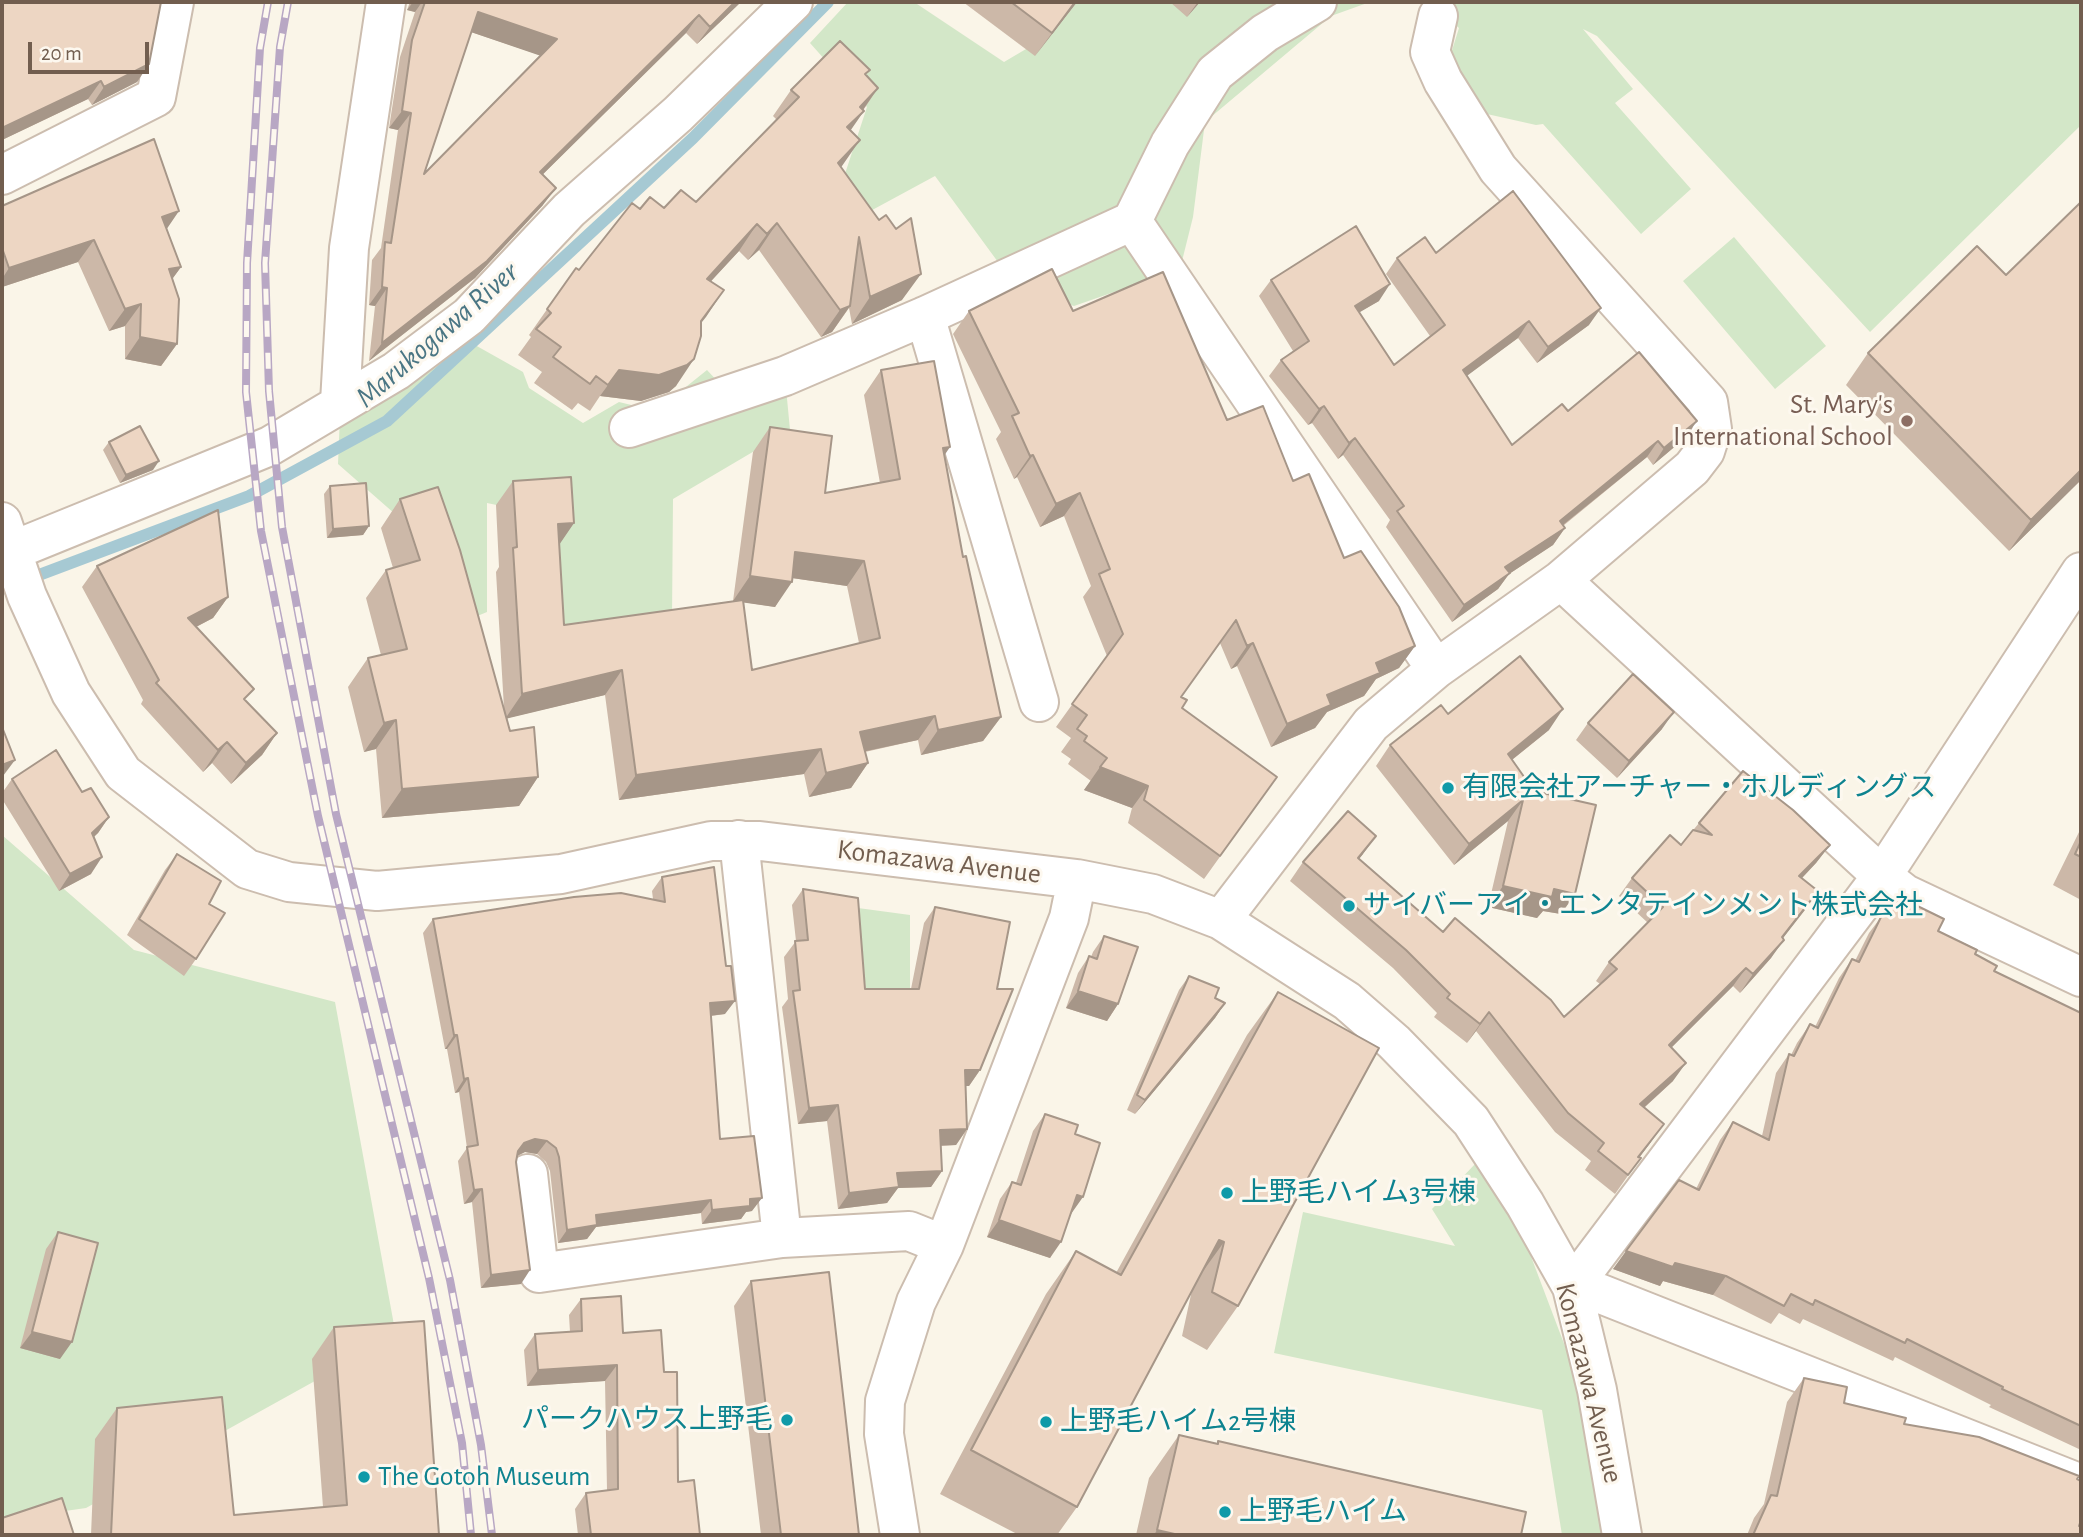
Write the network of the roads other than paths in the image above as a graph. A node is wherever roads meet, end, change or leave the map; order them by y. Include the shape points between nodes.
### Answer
1 (174, 2) edge
2 (386, 2) edge
3 (793, 2) edge
4 (1317, 2) edge
5 (1431, 7) edge
6 (2, 175) edge
7 (1132, 221) junction
8 (925, 316) junction
9 (340, 402) junction
10 (629, 428) dead end
11 (4, 543) edge
12 (2081, 572) edge
13 (1561, 580) junction
14 (1436, 669) junction
15 (1039, 702) dead end
16 (739, 840) junction
17 (1882, 876) junction
18 (1077, 879) junction
19 (1221, 920) junction
20 (2081, 977) edge
21 (528, 1174) dead end
22 (782, 1238) junction
23 (944, 1245) junction
24 (1572, 1287) junction
25 (2081, 1484) edge
26 (900, 1535) edge
27 (1622, 1535) edge

1 - 6 street via 156,97
2 - 9 street via 349,248
3 - 9 street via 678,114 569,210 469,316 396,371
4 - 7 street via 1265,33 1215,74 1170,145
5 - 13 street via 1430,52 1498,169 1708,402 1712,429 1705,451 1692,468
7 - 8 street
7 - 14 street
8 - 10 street via 785,376
8 - 15 street
9 - 11 street via 270,446
11 - 16 street, Komazawa Avenue via 71,692 123,774 247,869 289,881 377,891 561,874 711,841
12 - 17 street
13 - 14 street
13 - 17 street
14 - 19 street via 1371,724
16 - 18 street, Komazawa Avenue
16 - 22 street
17 - 20 street via 1905,894
17 - 24 street
18 - 19 street, Komazawa Avenue via 1153,894
18 - 23 street via 1069,918
19 - 24 street, Komazawa Avenue via 1347,1001 1471,1121
21 - 22 street via 539,1273
22 - 23 street via 909,1231
23 - 26 street via 916,1302 885,1401 884,1434
24 - 25 street via 1596,1292
24 - 27 street, Komazawa Avenue via 1597,1390

